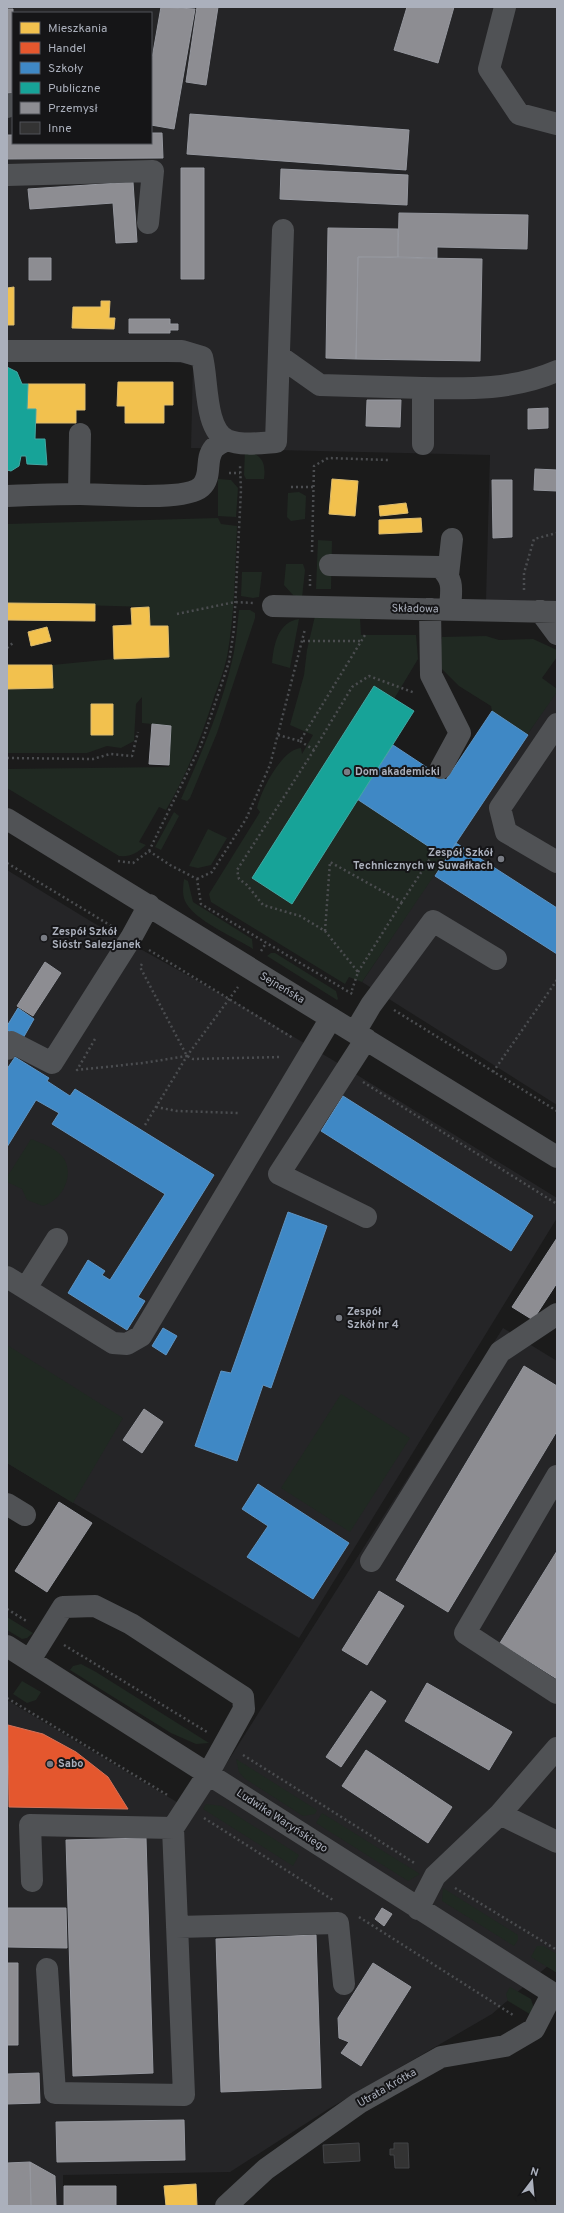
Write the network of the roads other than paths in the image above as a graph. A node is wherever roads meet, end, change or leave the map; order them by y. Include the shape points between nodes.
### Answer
1 (505, 7) edge
2 (557, 124) edge
3 (7, 175) edge
4 (148, 223) dead end
5 (283, 230) dead end
6 (7, 351) edge
7 (279, 356) junction
8 (557, 371) edge
9 (423, 388) junction
10 (80, 434) dead end
11 (227, 440) junction
12 (423, 444) dead end
13 (79, 494) junction
14 (7, 496) edge
15 (452, 539) dead end
16 (320, 567) road end
17 (448, 575) junction
18 (273, 606) road end
19 (440, 609) junction
20 (540, 611) edge
21 (557, 634) edge
22 (557, 724) edge
23 (441, 768) dead end
24 (7, 819) edge
25 (557, 862) edge
26 (149, 905) junction
27 (496, 959) dead end
28 (331, 1018) junction
29 (360, 1035) junction
30 (7, 1049) edge
31 (557, 1157) edge
32 (366, 1217) dead end
33 (57, 1238) dead end
34 (7, 1277) edge
35 (26, 1288) junction
36 (557, 1314) edge
37 (557, 1476) edge
38 (371, 1561) dead end
39 (7, 1646) edge
40 (30, 1660) junction
41 (557, 1692) edge
42 (557, 1748) edge
43 (208, 1774) junction
44 (500, 1814) junction
45 (173, 1828) junction
46 (557, 1842) edge
47 (32, 1881) dead end
48 (418, 1908) junction
49 (177, 1927) junction
50 (47, 1969) dead end
51 (344, 1984) dead end
52 (554, 1995) edge
53 (226, 2206) edge

1 - 2 street via 489,69 519,114
3 - 4 street via 153,171
5 - 7 street
6 - 11 street via 182,351 202,357 209,412 214,427
7 - 9 street via 320,385
7 - 11 street via 276,442 249,443
8 - 9 street via 536,380 478,390
9 - 12 street
10 - 13 street
11 - 13 street via 214,448 208,460 209,474 201,487 164,496
13 - 14 street
15 - 17 street
16 - 17 street via 440,567
17 - 19 street via 452,586
18 - 19 street, Składowa
19 - 20 street, Składowa
19 - 23 street via 431,676 460,733
20 - 21 street
22 - 25 street via 500,808 506,832
24 - 26 street, Sejneńska
26 - 28 street, Sejneńska
26 - 30 street via 52,1063 11,1042
27 - 29 street via 433,920 371,1005
28 - 29 street, Sejneńska
28 - 35 street via 141,1336 127,1344 113,1343
29 - 31 street, Sejneńska
29 - 32 street via 345,1070 279,1174
33 - 35 street
34 - 35 street
36 - 38 street via 500,1352
37 - 41 street via 465,1633
39 - 40 street, Ludwika Waryńskiego
40 - 43 street, Ludwika Waryńskiego
40 - 43 street via 63,1607 95,1606 131,1624 243,1697 244,1709
42 - 44 street
43 - 45 street
43 - 48 street, Ludwika Waryńskiego
44 - 46 street
44 - 48 street via 435,1876
45 - 47 street via 30,1825
45 - 49 street
48 - 52 street, Ludwika Waryńskiego
49 - 50 street via 184,2095 55,2093
49 - 51 street via 338,1923
52 - 53 street, Utrata Krótka via 534,2029 505,2046 441,2057 359,2103 266,2169

